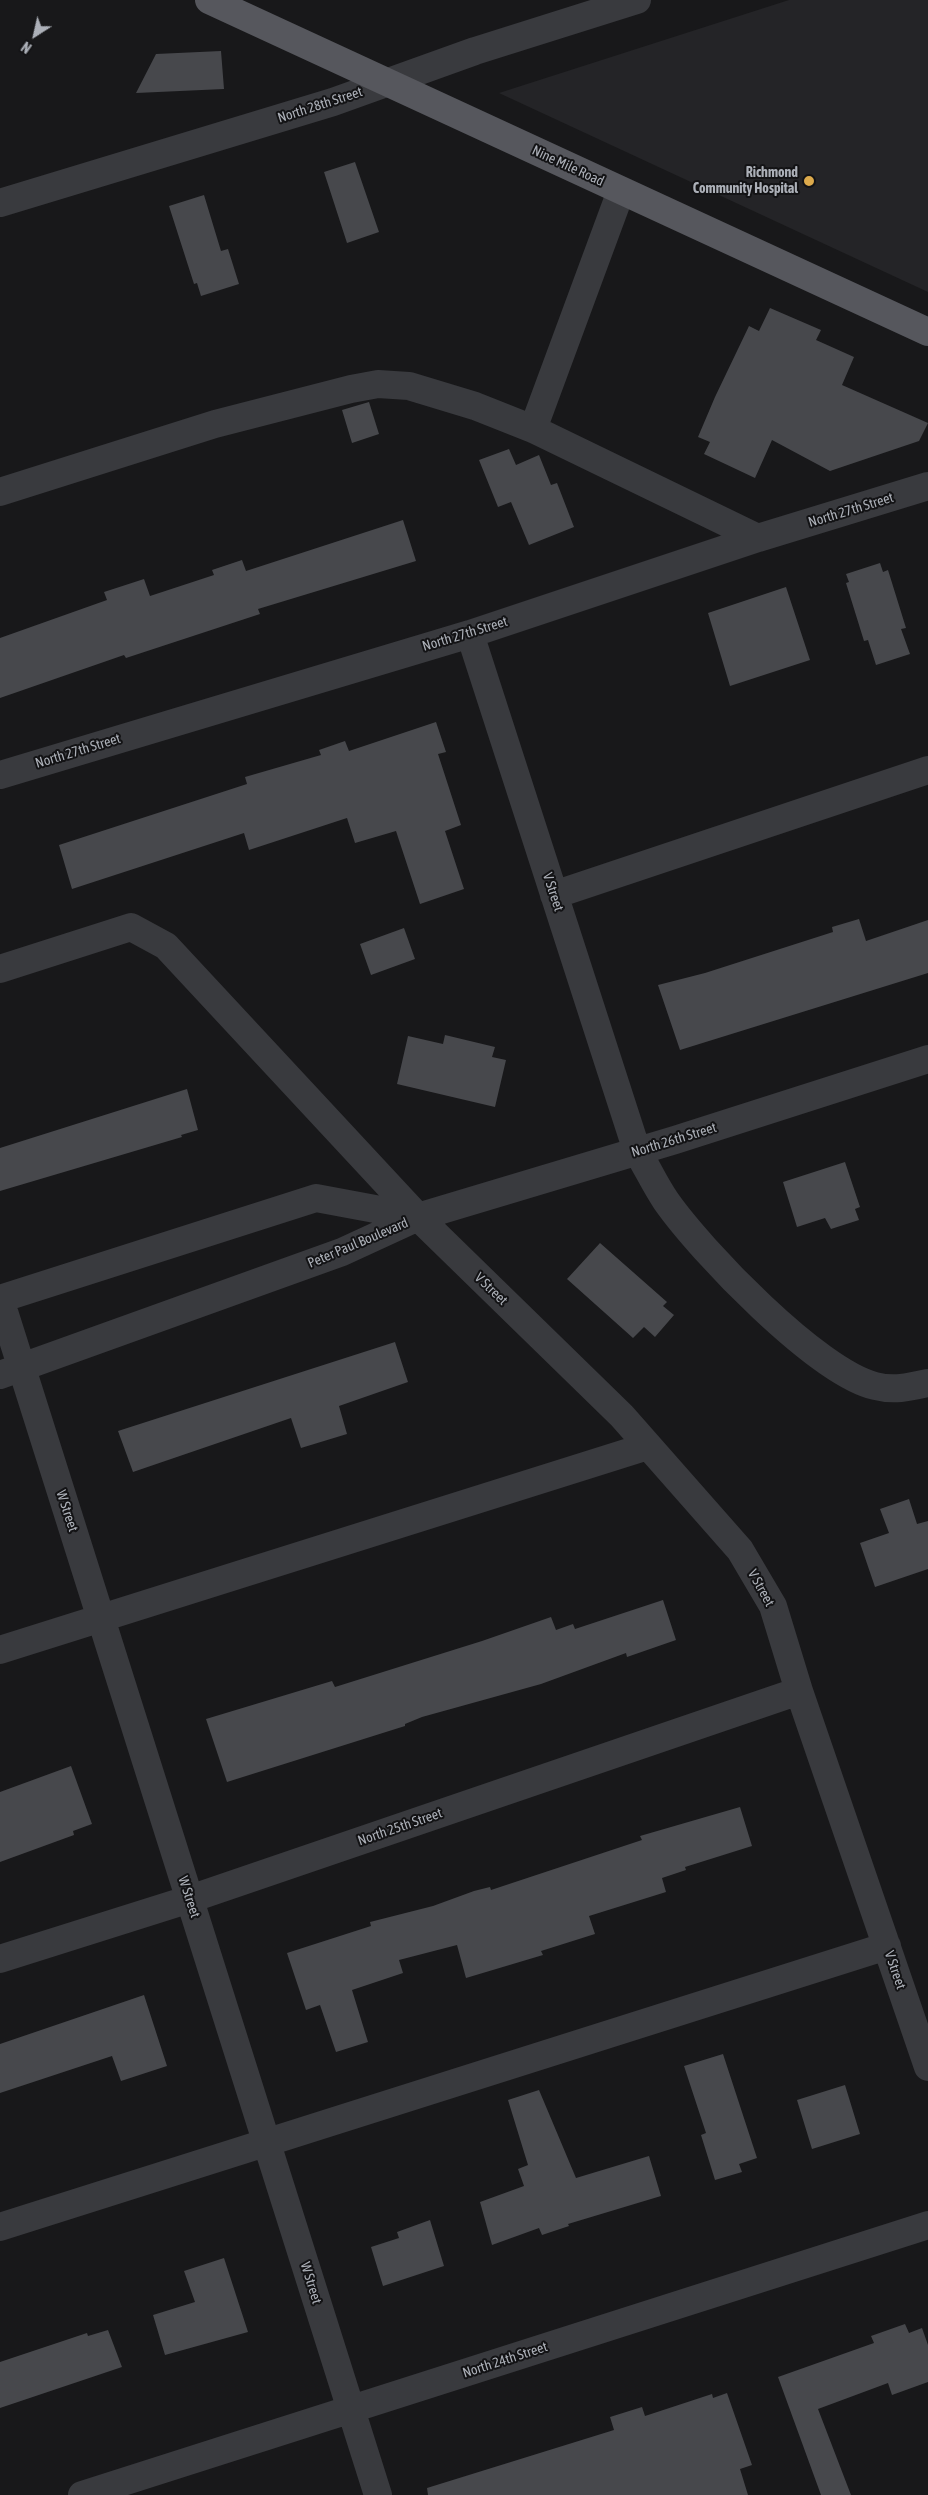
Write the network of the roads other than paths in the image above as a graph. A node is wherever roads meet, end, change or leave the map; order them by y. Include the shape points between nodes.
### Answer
1 (209, 0) edge
2 (637, 0) edge
3 (388, 83) junction
4 (621, 191) junction
5 (3, 199) edge
6 (928, 332) edge
7 (532, 429) junction
8 (928, 486) edge
9 (0, 492) edge
10 (758, 538) junction
11 (470, 634) junction
12 (928, 770) edge
13 (0, 774) edge
14 (554, 895) junction
15 (0, 969) edge
16 (928, 1059) edge
17 (637, 1151) junction
18 (418, 1217) junction
19 (0, 1299) edge
20 (11, 1371) edge
21 (928, 1383) edge
22 (648, 1446) junction
23 (101, 1618) junction
24 (0, 1650) edge
25 (799, 1691) junction
26 (190, 1899) junction
27 (886, 1946) junction
28 (0, 1959) edge
29 (928, 2067) edge
30 (267, 2143) junction
31 (928, 2225) edge
32 (0, 2227) edge
33 (351, 2409) junction
34 (82, 2495) edge
35 (378, 2495) edge

1 - 3 main road, Nine Mile Road
2 - 3 street, North 28th Street
3 - 4 main road, Nine Mile Road
3 - 5 street, North 28th Street via 316,108
4 - 6 main road, Nine Mile Road
4 - 7 street
7 - 9 street via 475,406 409,386 378,384 351,388 215,424
7 - 10 street
8 - 10 street, North 27th Street
10 - 11 street, North 27th Street
11 - 13 street, North 27th Street
11 - 14 street, V Street
12 - 14 street
14 - 17 street, V Street
15 - 18 street, V Street via 131,927 146,934 166,946
16 - 17 street, North 26th Street
17 - 18 street, North 26th Street
17 - 21 street, V Street via 666,1201 723,1268 811,1348 849,1375 875,1386 899,1389
18 - 19 street, Peter Paul Boulevard via 316,1198
18 - 20 street, Peter Paul Boulevard via 342,1252
18 - 22 street, V Street via 622,1416
19 - 20 street, W Street
20 - 23 street, W Street
22 - 23 street
22 - 25 street, V Street via 740,1550 773,1606
23 - 24 street
23 - 26 street, W Street
25 - 26 street, North 25th Street
25 - 27 street, V Street
26 - 28 street, North 25th Street
26 - 30 street, W Street
27 - 29 street, V Street
27 - 30 street
30 - 32 street
30 - 33 street, W Street
31 - 33 street, North 24th Street
33 - 34 street, North 24th Street
33 - 35 street, W Street

